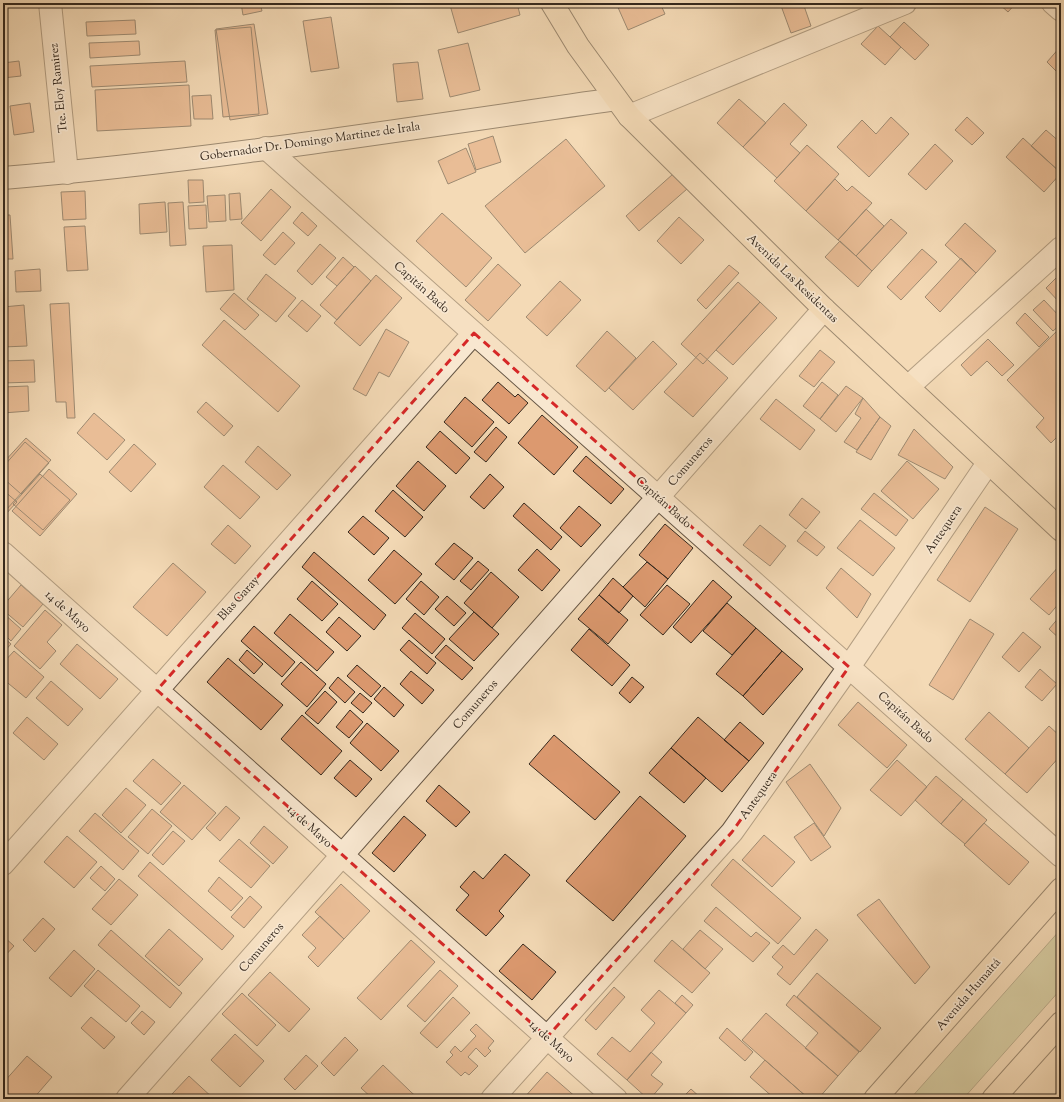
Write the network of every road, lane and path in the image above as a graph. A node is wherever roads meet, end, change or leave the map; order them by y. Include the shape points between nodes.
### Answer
1 (50, 3) edge
2 (552, 3) edge
3 (905, 3) edge
4 (1053, 3) edge
5 (1061, 10) edge
6 (622, 107) junction
7 (266, 148) junction
8 (67, 173) junction
9 (3, 178) edge
10 (1061, 248) edge
11 (824, 309) junction
12 (474, 333) junction
13 (908, 387) junction
14 (988, 463) junction
15 (658, 497) junction
16 (1061, 530) edge
17 (3, 553) edge
18 (849, 667) junction
19 (157, 690) junction
20 (342, 855) junction
21 (1061, 856) edge
22 (3, 864) edge
23 (1061, 889) edge
24 (1061, 1023) edge
25 (547, 1037) junction
26 (127, 1099) edge
27 (492, 1099) edge
28 (616, 1099) edge
29 (875, 1099) edge
30 (993, 1099) edge

1 - 8 street, Tte. Eloy Ramirez
2 - 6 main road, Avenida Las Residentas via 578,46
3 - 6 street, Gobernador Dr. Domingo Martinez de Irala
4 - 5 street
6 - 7 street, Gobernador Dr. Domingo Martinez de Irala
6 - 11 main road, Avenida Las Residentas
7 - 8 street, Gobernador Dr. Domingo Martinez de Irala
7 - 12 street, Capitán Bado
8 - 9 street, Gobernador Dr. Domingo Martinez de Irala
10 - 13 street
11 - 13 main road, Avenida Las Residentas
11 - 15 street, Comuneros
12 - 15 street, Capitán Bado
12 - 19 street, Blas Garay
13 - 14 main road, Avenida Las Residentas
14 - 16 main road, Avenida Las Residentas
14 - 18 street, Antequera
15 - 18 street, Capitán Bado
15 - 20 street, Comuneros
17 - 19 street, 14 de Mayo
18 - 21 street, Capitán Bado
18 - 25 street, Antequera via 732,832
19 - 20 street, 14 de Mayo
19 - 22 street, Blas Garay
20 - 25 street, 14 de Mayo
20 - 26 street, Comuneros
23 - 29 main road, Avenida Humaitá
24 - 30 main road
25 - 27 street, Antequera
25 - 28 street, 14 de Mayo

